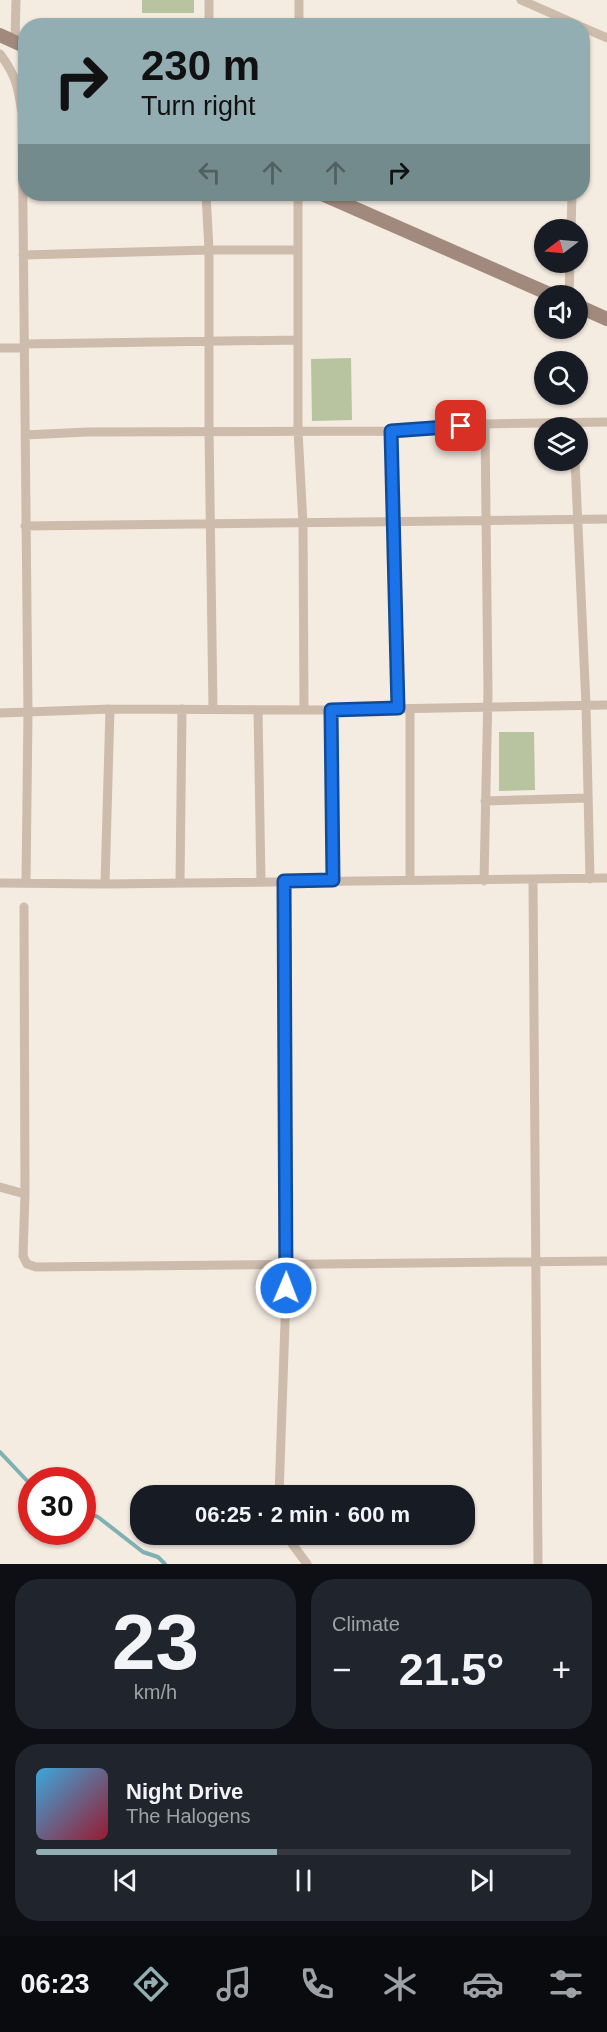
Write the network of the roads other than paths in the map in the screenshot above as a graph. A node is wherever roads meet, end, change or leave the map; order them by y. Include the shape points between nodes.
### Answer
1 (16, 0) edge
2 (208, 0) edge
3 (299, 0) edge
4 (521, 0) edge
5 (209, 18) edge
6 (299, 18) edge
7 (562, 18) edge
8 (18, 22) edge
9 (590, 30) edge
10 (0, 35) edge
11 (607, 38) edge
12 (18, 43) edge
13 (0, 54) edge
14 (18, 88) edge
15 (24, 201) edge
16 (206, 201) edge
17 (298, 201) edge
18 (338, 201) edge
19 (572, 201) edge
20 (571, 219) edge
21 (209, 250) junction
22 (297, 250) junction
23 (23, 255) junction
24 (534, 287) edge
25 (588, 310) edge
26 (607, 319) edge
27 (297, 340) junction
28 (209, 342) junction
29 (24, 346) junction
30 (0, 348) edge
31 (607, 422) edge
32 (485, 424) junction
33 (588, 424) edge
34 (534, 425) edge
35 (298, 431) junction
36 (391, 431) junction
37 (209, 432) junction
38 (25, 435) junction
39 (576, 471) edge
40 (487, 519) junction
41 (579, 519) junction
42 (607, 519) edge
43 (393, 520) junction
44 (210, 524) junction
45 (303, 524) junction
46 (25, 526) junction
47 (586, 705) junction
48 (607, 705) edge
49 (487, 707) junction
50 (398, 708) junction
51 (110, 709) junction
52 (182, 709) junction
53 (213, 709) junction
54 (410, 709) junction
55 (258, 710) junction
56 (304, 710) junction
57 (331, 710) junction
58 (0, 713) edge
59 (28, 713) junction
60 (588, 798) junction
61 (485, 801) junction
62 (607, 878) edge
63 (590, 879) junction
64 (333, 880) junction
65 (410, 880) junction
66 (533, 880) junction
67 (284, 881) junction
68 (484, 881) junction
69 (261, 882) junction
70 (0, 883) edge
71 (26, 883) junction
72 (180, 883) junction
73 (105, 884) junction
74 (24, 907) dead end
75 (0, 1187) edge
76 (25, 1194) junction
77 (536, 1261) junction
78 (607, 1261) edge
79 (287, 1265) junction
80 (279, 1485) edge
81 (293, 1545) edge
82 (307, 1564) edge
83 (538, 1564) edge

1 - 8 street
2 - 5 street
3 - 6 street
4 - 7 street
9 - 11 street
10 - 12 street
13 - 14 street via 12,70
15 - 23 street
16 - 21 street
17 - 22 street
18 - 24 street
19 - 20 street
21 - 22 street
21 - 23 street
21 - 28 street
22 - 27 street
23 - 29 street
25 - 26 street
27 - 28 street
27 - 35 street
28 - 29 street
28 - 37 street
29 - 30 street
29 - 38 street
31 - 33 street
32 - 34 street
32 - 36 street
32 - 40 street
35 - 36 street
35 - 37 street
35 - 45 street
36 - 43 street
37 - 38 street
37 - 44 street
38 - 46 street
39 - 41 street
40 - 41 street
40 - 43 street
40 - 49 street
41 - 42 street
41 - 47 street
43 - 45 street
43 - 50 street
44 - 45 street
44 - 46 street
44 - 53 street
45 - 56 street
46 - 59 street
47 - 48 street
47 - 49 street
47 - 60 street
49 - 54 street
49 - 61 street
50 - 54 street
50 - 57 street
51 - 52 street
51 - 59 street
51 - 73 street
52 - 53 street
52 - 72 street
53 - 55 street
54 - 65 street
55 - 56 street
55 - 69 street
56 - 57 street
57 - 64 street
58 - 59 street
59 - 71 street
60 - 61 street
60 - 63 street
61 - 68 street
62 - 63 street
63 - 66 street
64 - 65 street
64 - 67 street
65 - 68 street
66 - 68 street
66 - 77 street
67 - 69 street
67 - 79 street
69 - 72 street
70 - 71 street
71 - 73 street
72 - 73 street
74 - 76 street
75 - 76 street
76 - 79 street via 23,1256 27,1264 36,1267
77 - 78 street
77 - 79 street
77 - 83 street
79 - 80 street
81 - 82 street

